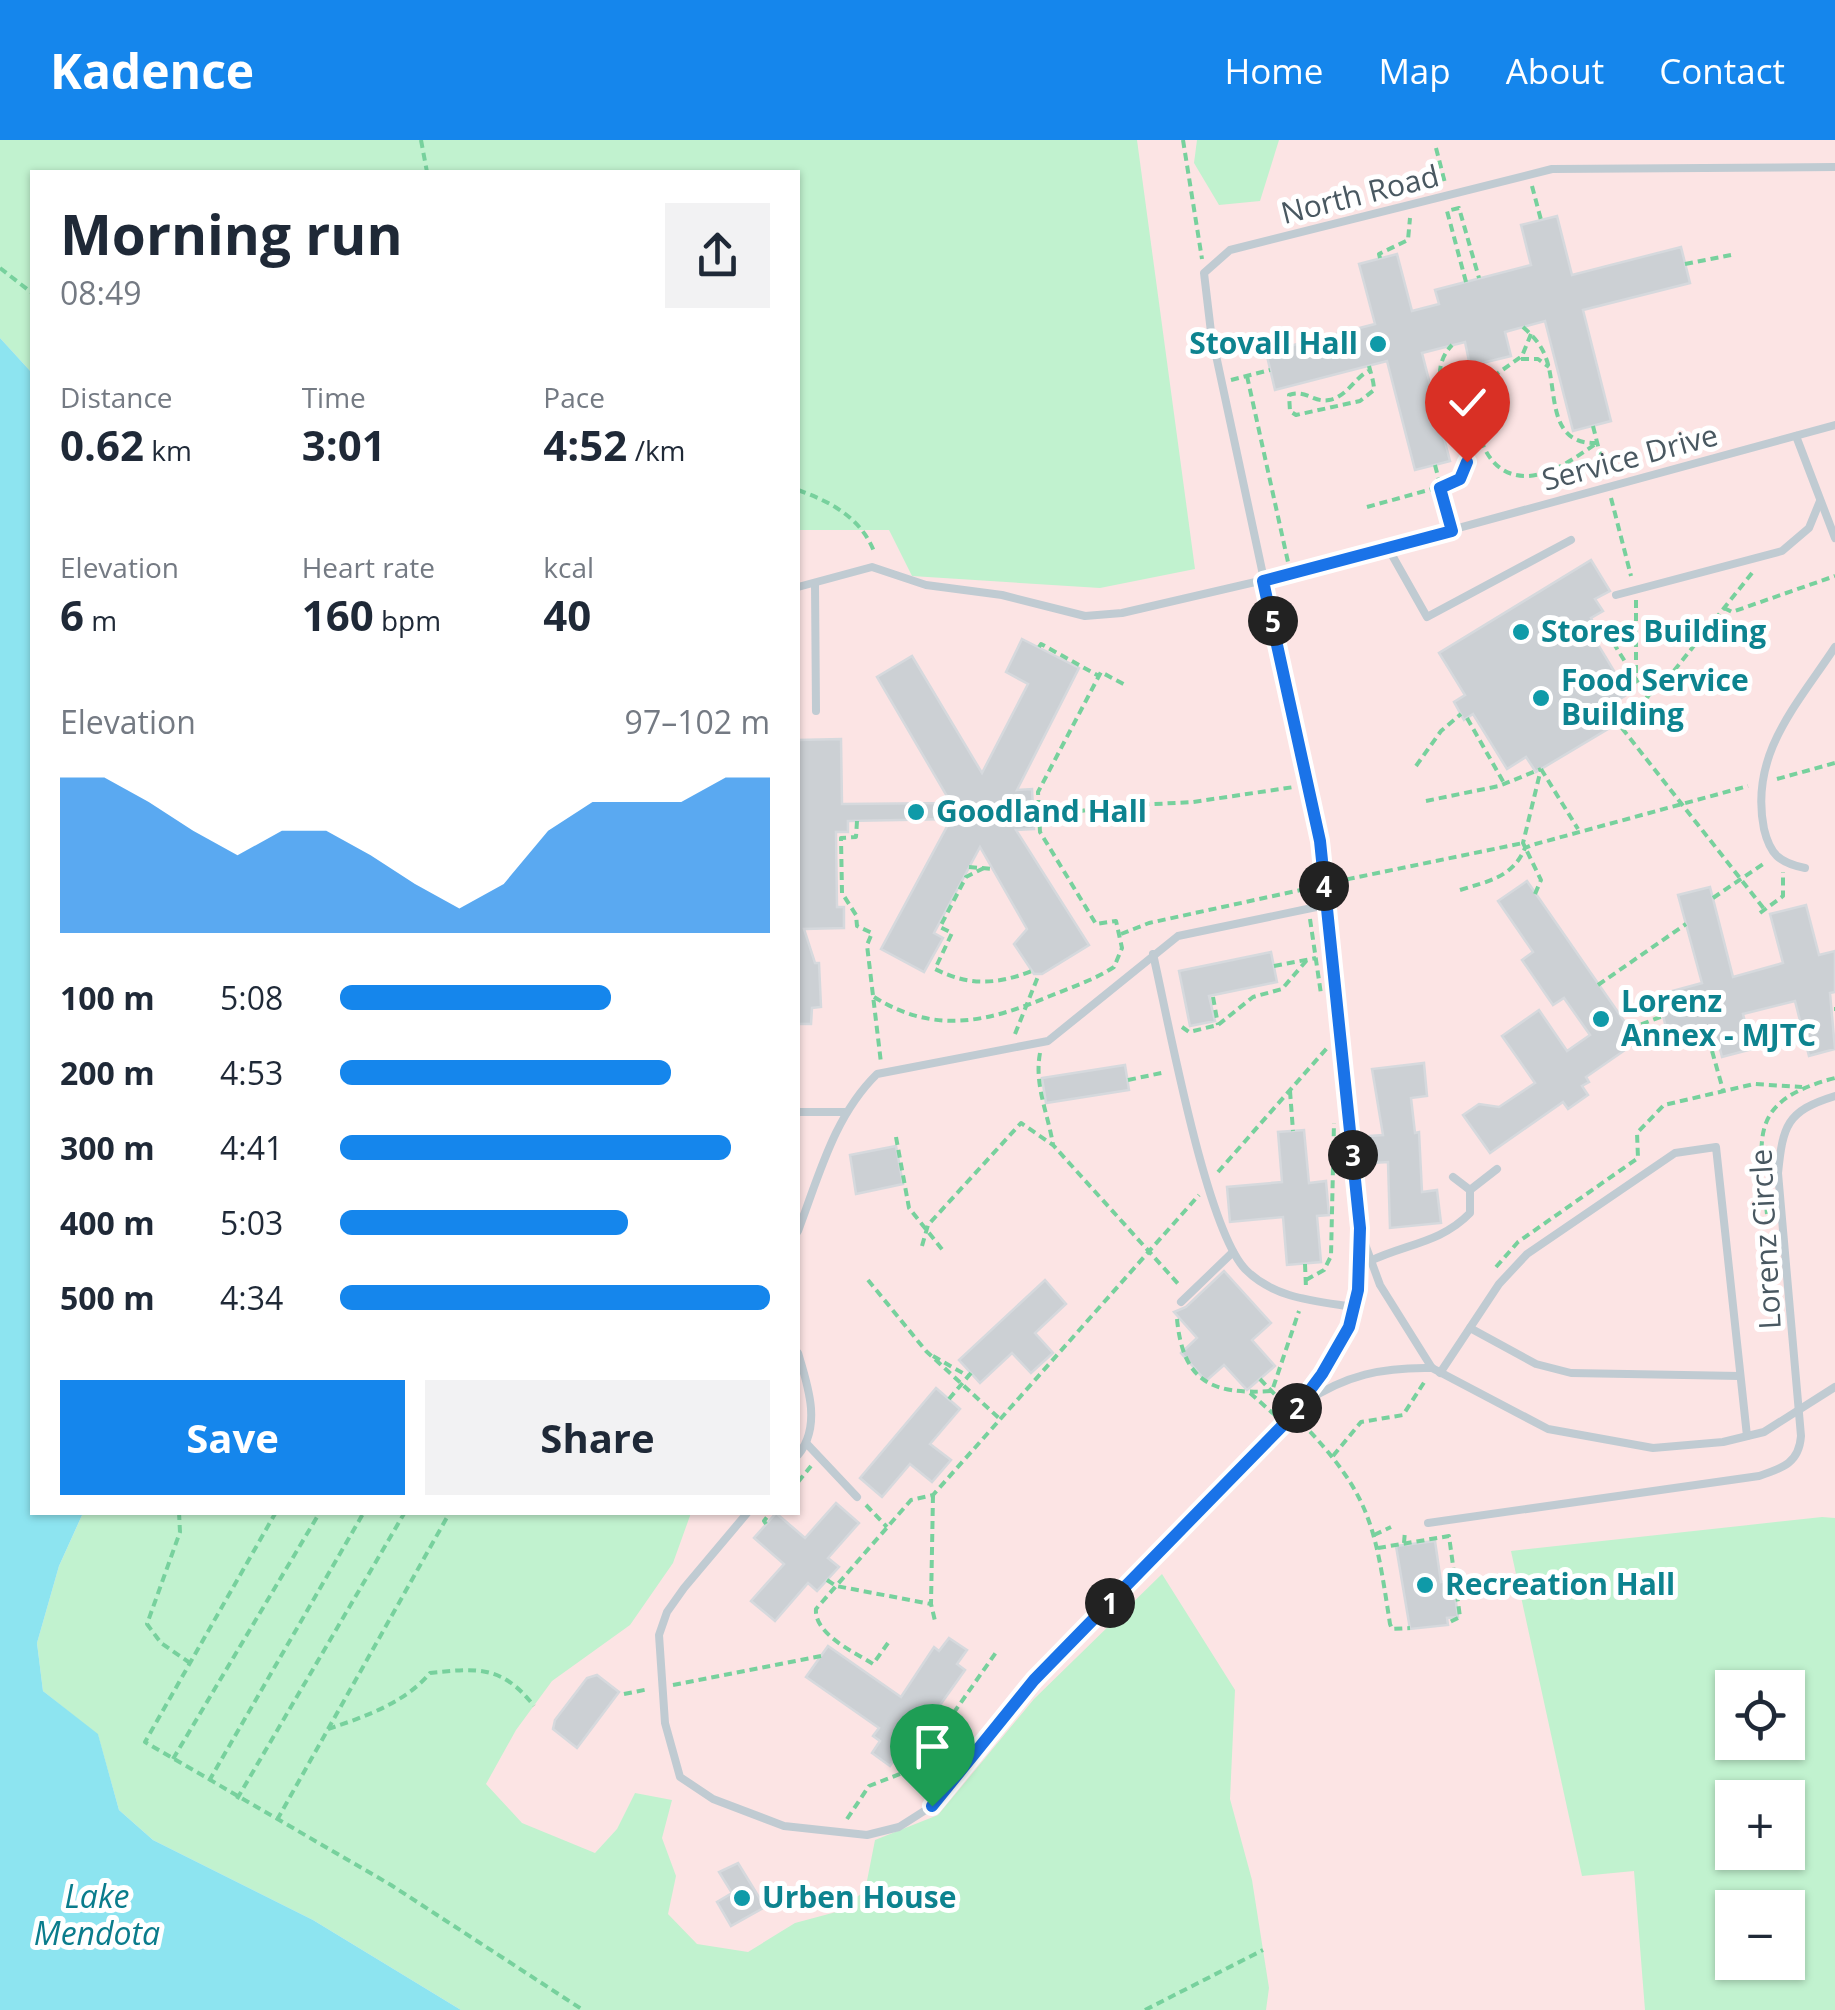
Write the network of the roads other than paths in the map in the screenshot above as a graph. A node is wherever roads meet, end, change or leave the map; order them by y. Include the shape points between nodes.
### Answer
1 (1835, 167) edge
2 (1835, 425) edge
3 (1796, 436) junction
4 (1820, 501) junction
5 (1835, 538) edge
6 (1571, 540) dead end
7 (1388, 548) junction
8 (1263, 581) junction
9 (815, 584) junction
10 (800, 586) edge
11 (1616, 595) dead end
12 (1835, 647) edge
13 (816, 712) dead end
14 (1804, 868) dead end
15 (1326, 906) junction
16 (1153, 954) junction
17 (1835, 1096) edge
18 (800, 1112) edge
19 (846, 1112) junction
20 (1497, 1169) dead end
21 (1453, 1177) dead end
22 (1470, 1190) junction
23 (800, 1226) edge
24 (1360, 1228) junction
25 (1233, 1252) junction
26 (1370, 1260) junction
27 (1184, 1297) road end
28 (1354, 1307) junction
29 (1470, 1328) junction
30 (800, 1361) edge
31 (1436, 1371) junction
32 (1740, 1376) junction
33 (1835, 1387) edge
34 (1294, 1410) junction
35 (1800, 1410) junction
36 (1746, 1436) junction
37 (807, 1444) junction
38 (800, 1453) edge
39 (858, 1497) road end
40 (746, 1515) edge
41 (1428, 1523) dead end

1 - 8 lane, North Road via 1552,170 1230,250 1204,274
2 - 3 lane, Service Drive
3 - 4 lane
3 - 7 lane, Service Drive
4 - 5 lane
4 - 11 lane via 1799,540 1756,559
6 - 7 lane via 1427,617
7 - 8 lane, Service Drive
8 - 9 lane, Service Drive via 1085,616 872,567
8 - 15 lane via 1309,785
9 - 10 lane, Service Drive
9 - 13 lane
12 - 14 lane via 1773,739 1761,783 1773,855
15 - 16 lane via 1178,936
15 - 24 lane
16 - 19 lane via 1042,1043 882,1073
16 - 25 lane via 1208,1184
17 - 35 lane, Lorenz Circle via 1801,1111 1782,1134 1778,1174
18 - 19 lane
19 - 23 lane
20 - 22 lane
21 - 22 lane
22 - 26 lane via 1470,1214 1457,1226 1421,1246
24 - 26 lane
24 - 28 lane
25 - 27 lane
25 - 28 lane via 1267,1285
26 - 31 lane
28 - 34 lane via 1340,1345
29 - 31 lane
29 - 32 lane via 1536,1364 1571,1373
29 - 32 lane via 1526,1254 1675,1153 1716,1147
30 - 37 lane via 810,1402
31 - 34 lane via 1365,1373
31 - 36 lane via 1576,1437 1653,1448
32 - 36 lane
33 - 35 lane
34 - 40 lane via 1034,1680 932,1806 886,1832 806,1831 755,1818 686,1783 669,1746 660,1687 667,1612
35 - 36 lane
35 - 41 lane, Lorenz Circle via 1800,1453 1759,1476
37 - 38 lane
37 - 39 lane

